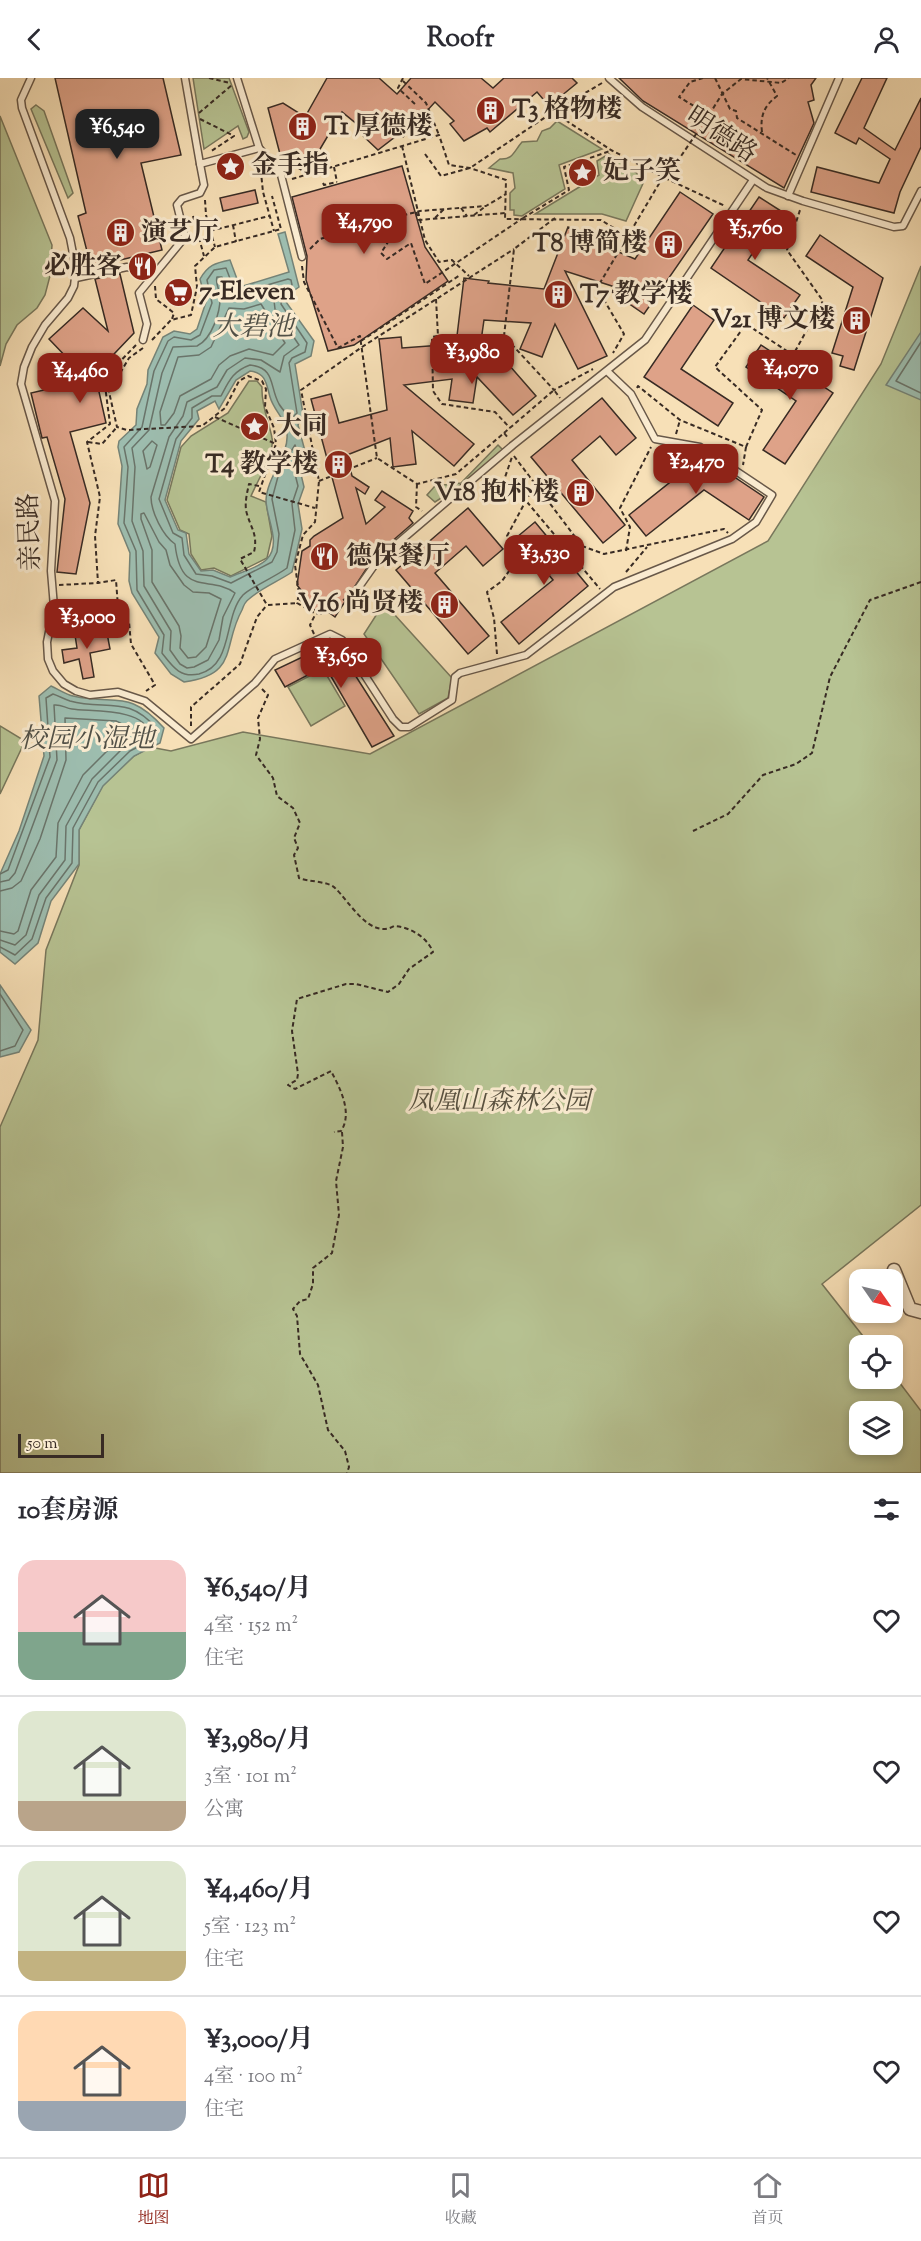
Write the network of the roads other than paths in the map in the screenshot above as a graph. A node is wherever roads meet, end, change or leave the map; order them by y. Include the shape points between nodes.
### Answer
1 (31, 78) edge
2 (185, 78) edge
3 (609, 78) edge
4 (839, 78) edge
5 (237, 81) edge
6 (259, 148) junction
7 (199, 162) junction
8 (753, 180) junction
9 (921, 191) edge
10 (788, 196) junction
11 (302, 257) road end
12 (154, 274) junction
13 (76, 278) junction
14 (143, 340) road end
15 (608, 372) junction
16 (354, 594) road end
17 (903, 1292) edge
18 (921, 1312) edge

1 - 13 lane via 22,108 70,238
2 - 7 lane
3 - 8 lane, 明德路 via 642,107
4 - 10 lane
5 - 6 lane
6 - 7 lane
6 - 11 lane via 280,171
7 - 12 lane via 204,185 200,194 182,198 177,205 185,237
8 - 10 lane, 明德路
8 - 15 lane via 657,326
9 - 10 lane, 明德路 via 908,220 903,226 894,227
12 - 13 lane via 128,267
12 - 14 lane via 139,293 147,324
13 - 15 lane, 亲民路 via 68,298 32,347 21,384 55,501 54,607 48,659 64,684 90,695 118,692 138,697 191,739 255,683 275,659 330,634 342,640 393,719 401,727 409,728 452,700 455,677 460,673 526,654 614,587 732,539 756,522 772,495 700,447 655,439 631,394
15 - 16 lane via 378,560
17 - 18 street via 910,1309

